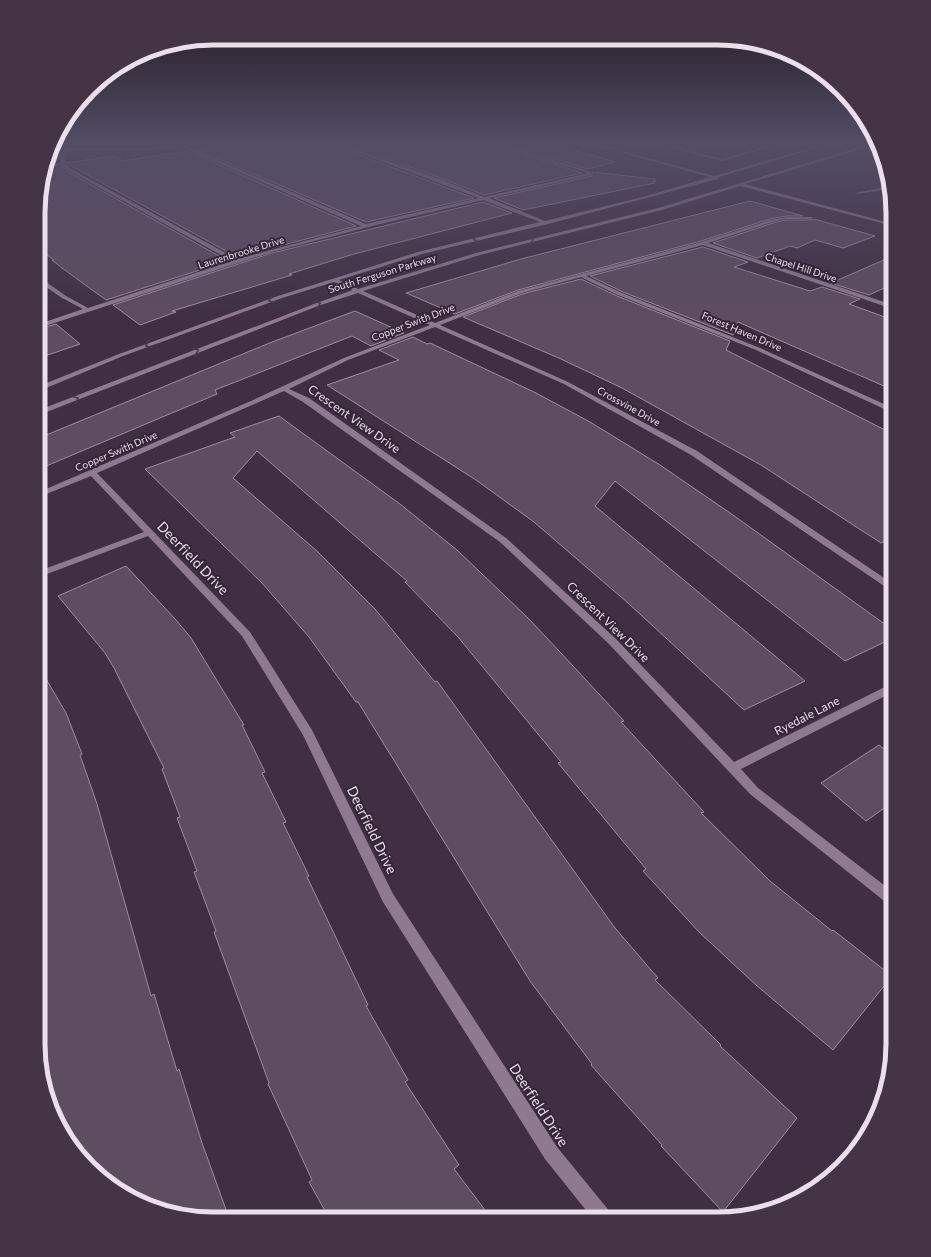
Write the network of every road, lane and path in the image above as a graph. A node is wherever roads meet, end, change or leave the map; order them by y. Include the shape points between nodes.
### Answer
1 (126, 201) edge
2 (309, 201) edge
3 (474, 201) edge
4 (492, 201) edge
5 (633, 201) edge
6 (687, 201) edge
7 (803, 201) edge
8 (811, 218) dead end
9 (544, 222) junction
10 (886, 223) edge
11 (366, 226) junction
12 (551, 226) dead end
13 (558, 229) dead end
14 (564, 232) junction
15 (703, 243) junction
16 (238, 262) junction
17 (580, 275) junction
18 (334, 280) junction
19 (45, 283) edge
20 (358, 291) junction
21 (886, 305) edge
22 (88, 310) junction
23 (45, 324) edge
24 (434, 325) junction
25 (45, 386) edge
26 (284, 389) junction
27 (886, 408) edge
28 (45, 411) edge
29 (92, 472) junction
30 (45, 492) edge
31 (149, 533) junction
32 (45, 572) edge
33 (886, 584) edge
34 (886, 691) edge
35 (733, 768) junction
36 (886, 895) edge
37 (599, 1212) edge

1 - 16 street
2 - 11 street
3 - 11 street, Laurenbrooke Drive
4 - 9 street
5 - 9 street, South Ferguson Parkway
6 - 14 street, South Ferguson Parkway
7 - 10 street
8 - 15 street, Copper Swith Drive via 786,218
9 - 12 street
9 -> 18 street, South Ferguson Parkway via 420,253
11 - 16 street, Laurenbrooke Drive
13 - 14 street
20 -> 14 street, South Ferguson Parkway via 478,254
15 - 17 street, Copper Swith Drive
15 - 21 street, Chapel Hill Drive
16 - 22 street, Laurenbrooke Drive
17 - 24 street, Copper Swith Drive via 520,292
17 - 27 street, Forest Haven Drive via 620,294 681,316 758,349
18 - 20 street, Crossvine Drive
18 -> 25 street, South Ferguson Parkway via 121,354
19 - 22 street
20 - 24 street, Crossvine Drive
28 -> 20 street, South Ferguson Parkway via 221,341
22 - 23 street, Laurenbrooke Drive
24 - 26 street, Copper Swith Drive via 346,359
24 - 33 street, Crossvine Drive via 566,383 694,453
26 - 29 street, Copper Swith Drive
26 - 35 street, Crescent View Drive via 306,400 503,540 612,641
29 - 30 street, Copper Swith Drive
29 - 31 street, Deerfield Drive
31 - 32 street
31 - 37 street, Deerfield Drive via 246,634 308,733 388,898 551,1153
34 - 35 street, Ryedale Lane
35 - 36 street, Crescent View Drive via 754,791

